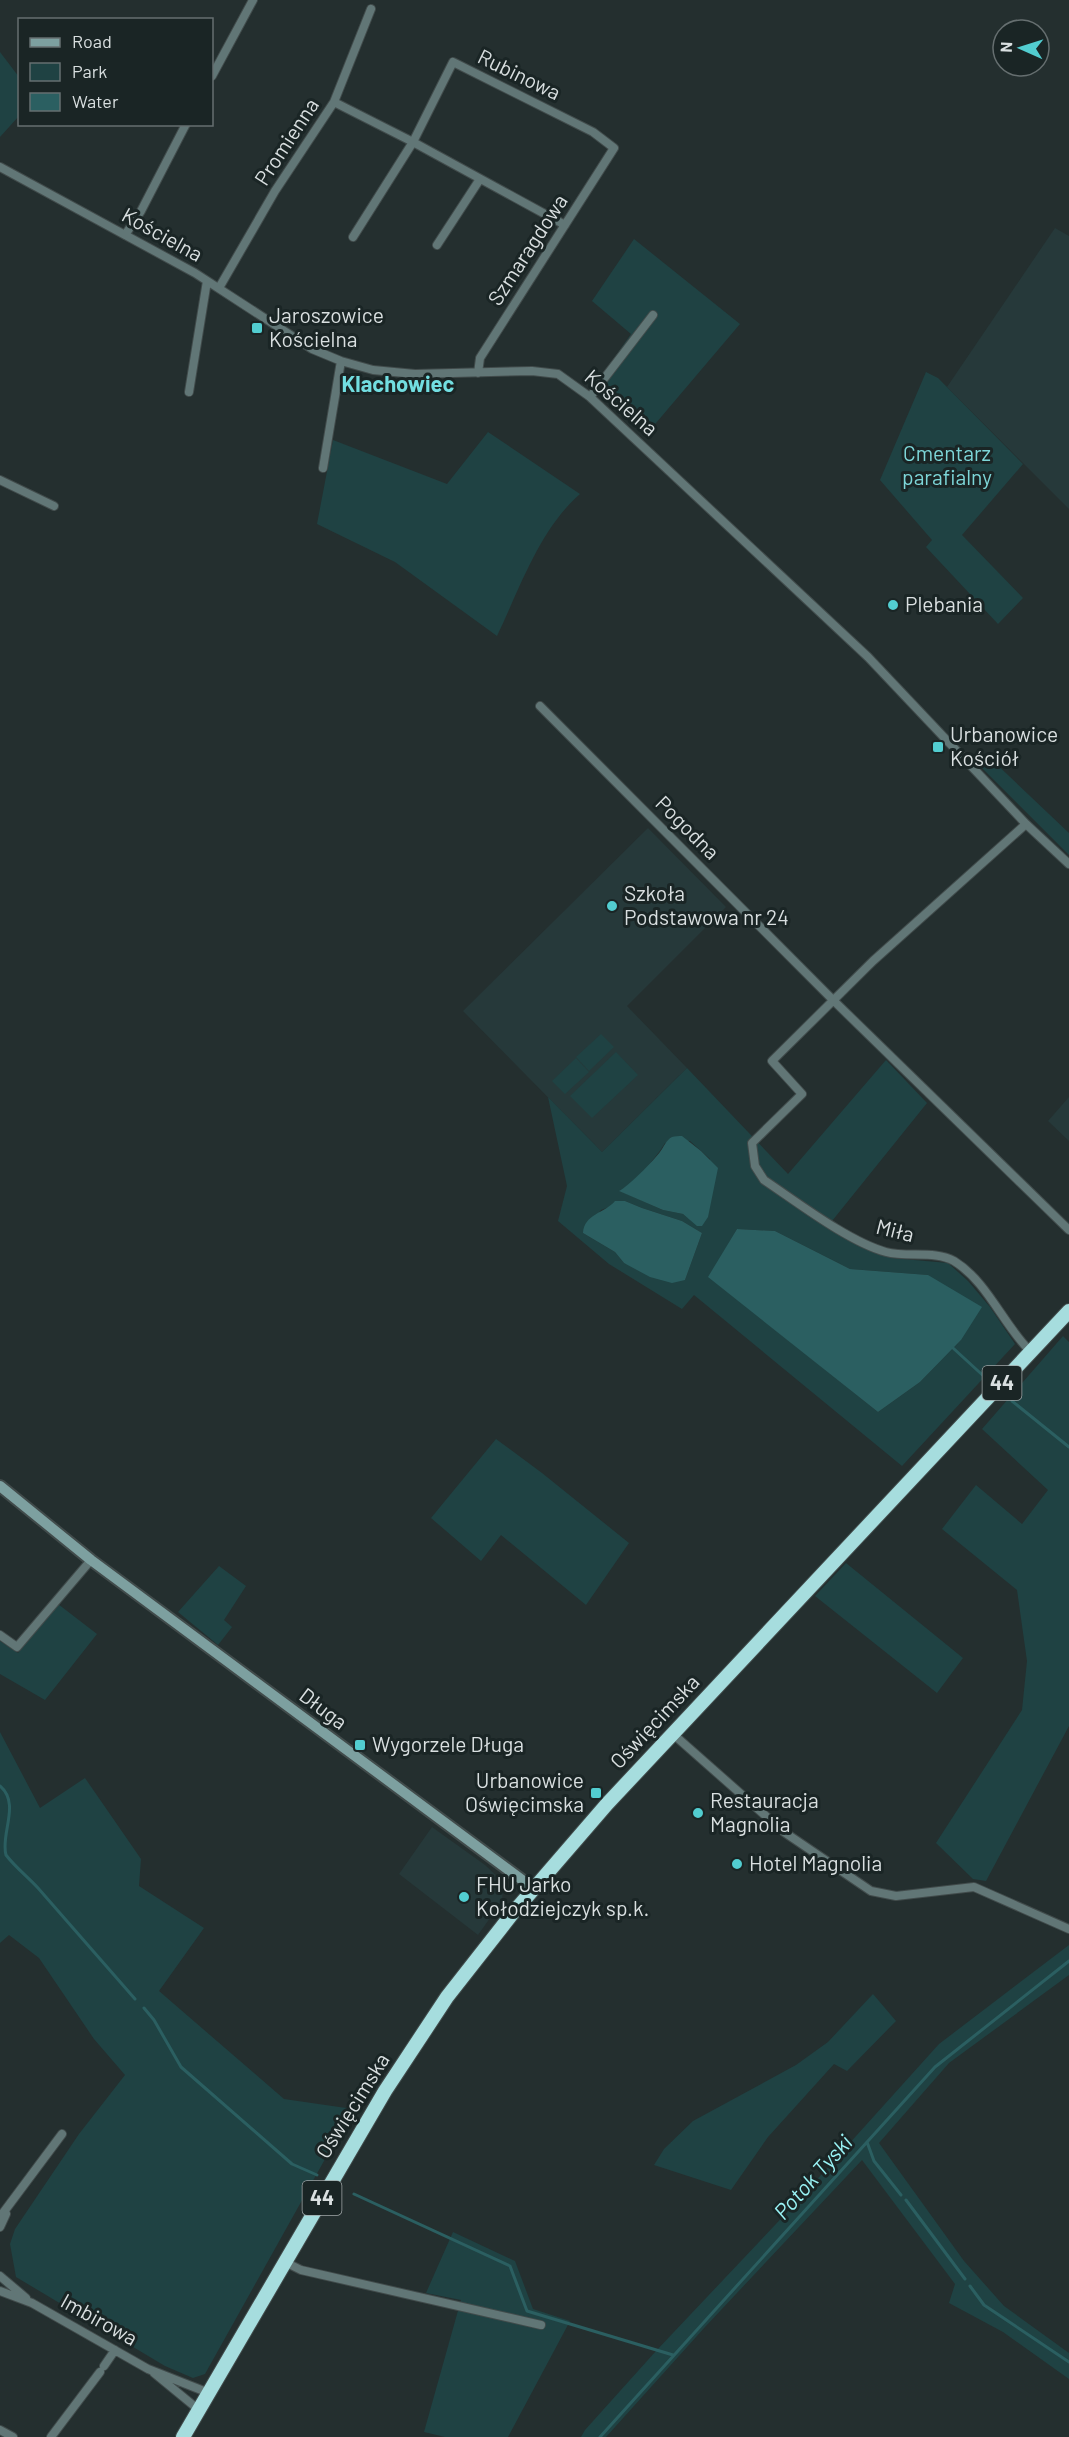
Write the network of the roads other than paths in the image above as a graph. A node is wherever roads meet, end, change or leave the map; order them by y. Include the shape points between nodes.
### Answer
1 (254, 0) edge
2 (371, 9) dead end
3 (213, 74) edge
4 (334, 102) junction
5 (185, 126) edge
6 (413, 142) junction
7 (614, 148) joint
8 (0, 167) edge
9 (480, 179) junction
10 (566, 225) junction
11 (125, 234) junction
12 (353, 237) dead end
13 (437, 245) dead end
14 (207, 281) junction
15 (219, 288) junction
16 (653, 315) dead end
17 (341, 361) junction
18 (478, 373) junction
19 (189, 392) dead end
20 (590, 397) junction
21 (323, 468) dead end
22 (0, 480) edge
23 (54, 506) dead end
24 (540, 706) dead end
25 (1026, 824) junction
26 (1069, 864) edge
27 (833, 1000) junction
28 (1069, 1230) edge
29 (1069, 1311) edge
30 (1031, 1352) junction
31 (0, 1486) edge
32 (90, 1560) junction
33 (0, 1635) edge
34 (673, 1734) junction
35 (533, 1888) junction
36 (1069, 1929) edge
37 (62, 2134) dead end
38 (9, 2207) junction
39 (0, 2217) edge
40 (0, 2226) edge
41 (285, 2262) junction
42 (0, 2276) edge
43 (0, 2291) edge
44 (32, 2303) junction
45 (541, 2325) dead end
46 (115, 2350) junction
47 (148, 2369) junction
48 (209, 2392) junction
49 (199, 2410) junction
50 (0, 2430) edge
51 (13, 2437) edge
52 (51, 2437) edge
53 (183, 2437) edge

1 - 3 street
2 - 4 street, Promienna
4 - 6 street
4 - 15 street, Promienna via 275,191
5 - 11 street
6 - 7 street, Rubinowa via 453,62 593,132
6 - 9 street
6 - 12 street, Rubinowa
7 - 10 street, Szmaragdowa
8 - 11 street, Kościelna
9 - 10 street
9 - 13 street
10 - 18 street, Szmaragdowa via 480,358
11 - 14 street, Kościelna
14 - 15 street, Kościelna
14 - 19 street
15 - 17 street, Kościelna via 312,349
16 - 20 street
17 - 18 street, Kościelna via 394,372
17 - 21 street
18 - 20 street, Kościelna via 558,374
20 - 25 street, Kościelna via 868,657
22 - 23 street
24 - 27 street, Pogodna
25 - 26 street, Kościelna
25 - 27 street
27 - 28 street, Pogodna
27 - 30 street, Miła via 772,1061 802,1094 752,1143 755,1166 764,1180 860,1241 886,1252 937,1256 957,1263 975,1279
29 - 30 highway, Oświęcimska / 44
30 - 34 highway, Oświęcimska / 44
31 - 32 street, Długa
32 - 33 street via 17,1647
32 - 35 street, Długa
34 - 35 highway, Oświęcimska / 44
34 - 36 street via 784,1832 871,1891 896,1896 974,1887
35 - 41 highway, Oświęcimska / 44 via 447,1997
37 - 38 street
38 - 39 street
38 - 40 street
41 - 45 street via 301,2271
41 - 48 highway, Oświęcimska / 44
42 - 44 street, Imbirowa
43 - 44 street, Imbirowa
44 - 46 street, Imbirowa
46 - 47 street, Imbirowa
46 - 52 street
47 - 48 street, Imbirowa
47 - 49 street, Imbirowa
48 - 49 highway, Oświęcimska / 44
49 - 53 highway, Oświęcimska / 44
50 - 51 street

